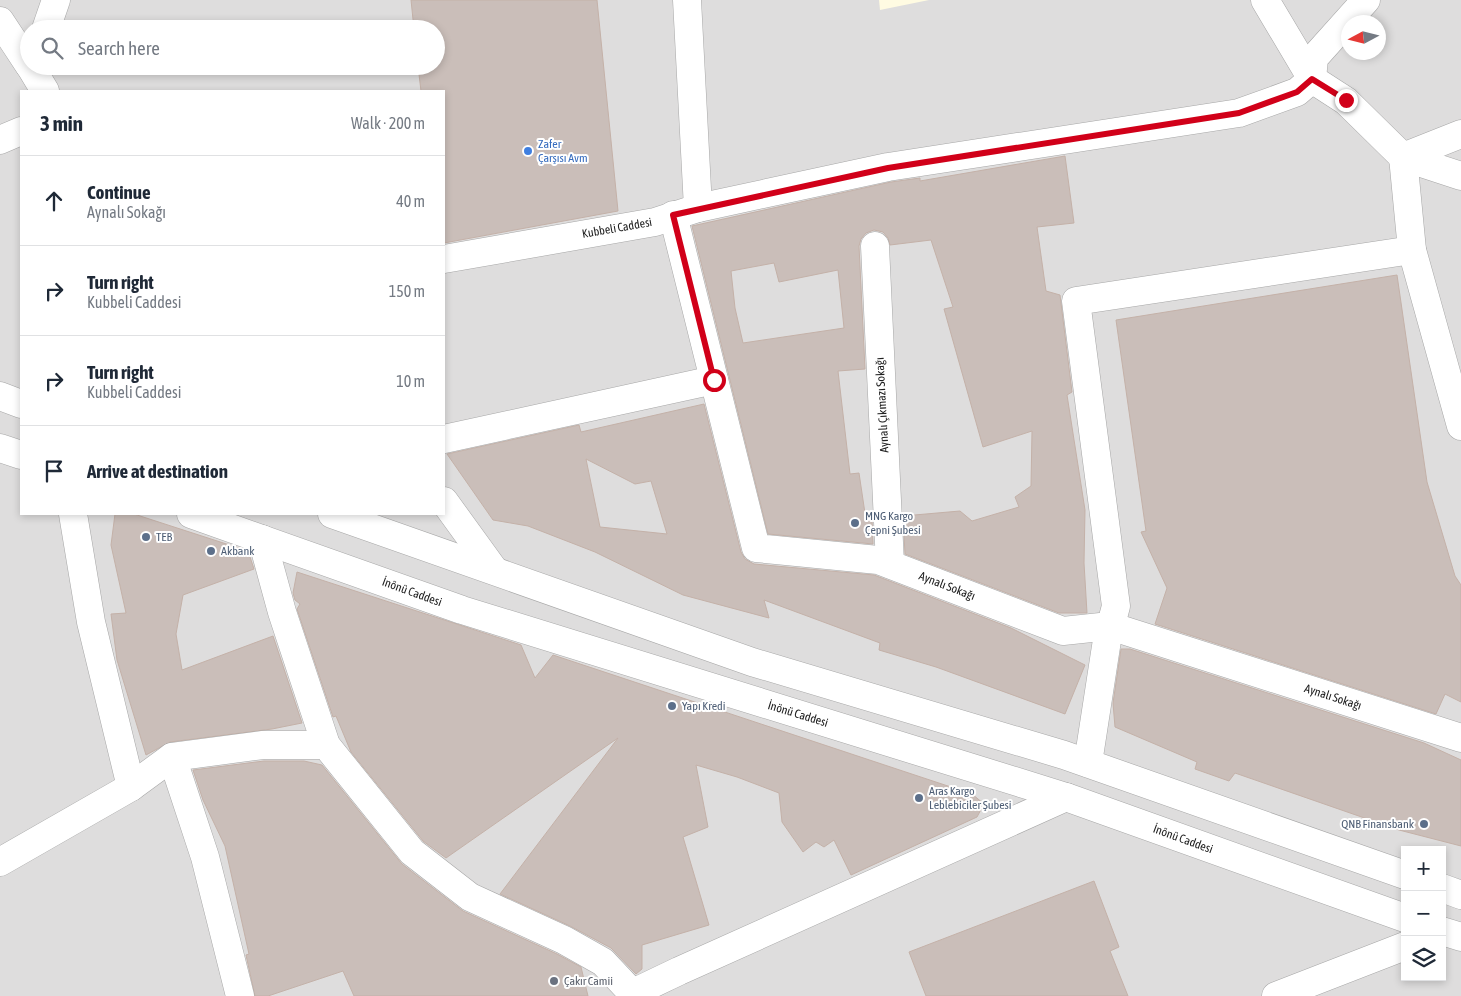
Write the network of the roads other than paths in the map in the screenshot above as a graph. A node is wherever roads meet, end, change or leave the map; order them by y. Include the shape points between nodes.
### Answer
1 (56, 0) edge
2 (687, 0) edge
3 (1264, 0) edge
4 (1366, 0) edge
5 (49, 20) edge
6 (0, 21) edge
7 (20, 51) edge
8 (35, 75) edge
9 (1312, 79) junction
10 (44, 90) edge
11 (20, 131) edge
12 (1461, 134) edge
13 (0, 140) edge
14 (1403, 157) junction
15 (1461, 176) edge
16 (686, 212) junction
17 (875, 246) dead end
18 (1412, 250) junction
19 (445, 259) edge
20 (714, 380) junction
21 (0, 396) edge
22 (20, 404) edge
23 (1461, 426) edge
24 (445, 439) edge
25 (0, 448) edge
26 (20, 455) edge
27 (445, 502) edge
28 (73, 515) edge
29 (193, 515) edge
30 (335, 515) edge
31 (262, 539) junction
32 (890, 564) junction
33 (494, 570) junction
34 (1110, 626) junction
35 (1461, 738) edge
36 (326, 745) junction
37 (172, 757) junction
38 (1088, 763) junction
39 (130, 787) junction
40 (1066, 797) junction
41 (0, 862) edge
42 (1401, 874) edge
43 (1446, 889) edge
44 (1461, 895) edge
45 (1401, 917) edge
46 (1461, 927) edge
47 (1446, 930) edge
48 (1446, 932) edge
49 (1461, 938) edge
50 (1401, 948) edge
51 (634, 995) edge
52 (240, 996) edge
53 (1276, 996) edge

1 - 5 street
2 - 16 street, Aynalı Sokağı
3 - 9 street
4 - 9 street via 1314,58
6 - 7 street
8 - 10 street
9 - 14 street via 1346,100
9 - 16 street, Kubbeli Caddesi via 1297,92 1239,113 888,168
11 - 13 street
12 - 14 street
14 - 15 street
14 - 18 street
16 - 19 street, Kubbeli Caddesi via 655,222
16 - 20 street, Aynalı Sokağı
17 - 32 street, Aynalı Çıkmazı Sokağı
18 - 23 street
18 - 34 street via 1076,301 1116,606
20 - 24 street
20 - 32 street, Aynalı Sokağı via 756,548 878,560
21 - 22 street
25 - 26 street
27 - 33 street
28 - 39 street via 91,622
29 - 31 street, İnönü Caddesi
30 - 33 street
31 - 36 street via 282,612
31 - 40 street, İnönü Caddesi via 462,610
32 - 34 street, Aynalı Sokağı via 1063,631
33 - 38 street via 752,662
34 - 35 street, Aynalı Sokağı
34 - 38 street
36 - 37 street via 263,745
36 - 51 street via 412,852 470,897 564,940 603,962
37 - 39 street
37 - 52 street via 205,857
38 - 42 street
39 - 41 street
40 - 45 street, İnönü Caddesi
40 - 51 street via 688,966
43 - 44 street
46 - 47 street
48 - 49 street
50 - 53 street

